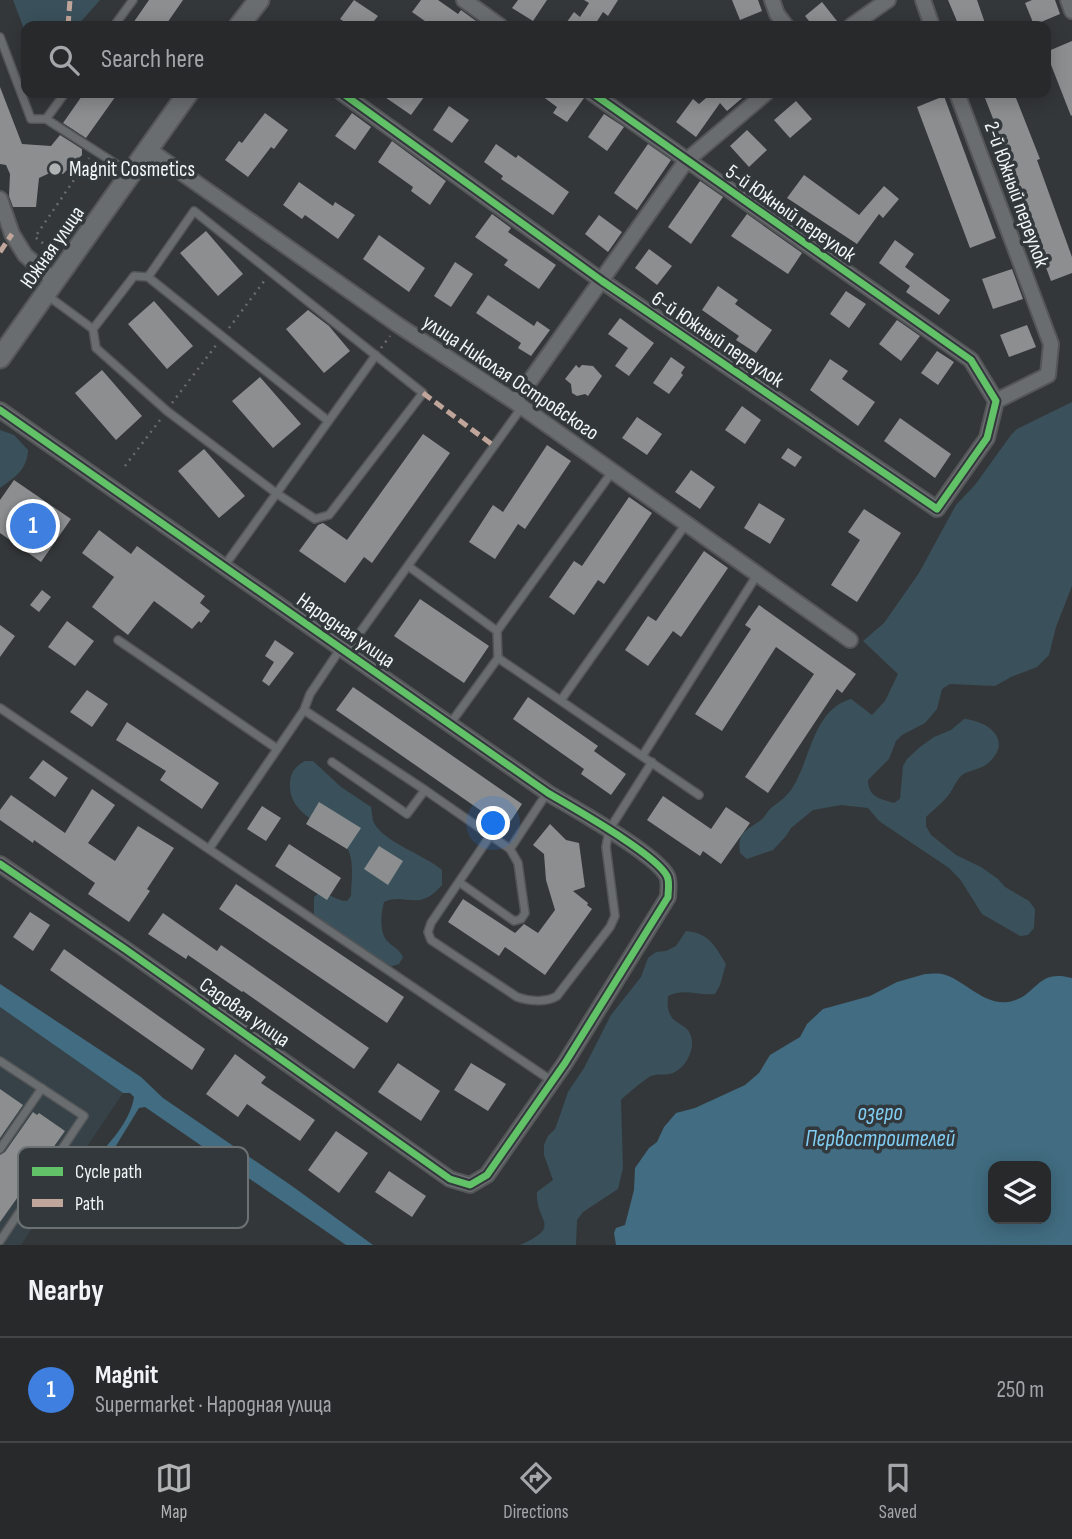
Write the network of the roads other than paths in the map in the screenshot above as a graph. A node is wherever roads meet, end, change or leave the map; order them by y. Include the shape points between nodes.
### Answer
1 (133, 0) edge
2 (259, 0) edge
3 (464, 0) edge
4 (772, 0) edge
5 (888, 0) edge
6 (923, 0) edge
7 (1068, 0) edge
8 (1072, 11) edge
9 (118, 21) edge
10 (246, 21) edge
11 (493, 21) edge
12 (782, 21) edge
13 (858, 21) edge
14 (930, 21) edge
15 (0, 37) edge
16 (21, 93) edge
17 (23, 98) edge
18 (61, 98) edge
19 (184, 98) edge
20 (349, 98) edge
21 (599, 98) edge
22 (760, 98) edge
23 (959, 98) edge
24 (46, 119) junction
25 (148, 149) junction
26 (686, 161) junction
27 (130, 174) junction
28 (0, 199) edge
29 (148, 276) junction
30 (601, 281) junction
31 (51, 288) junction
32 (93, 329) junction
33 (376, 355) junction
34 (0, 358) edge
35 (996, 401) junction
36 (519, 405) junction
37 (0, 410) edge
38 (327, 420) junction
39 (612, 472) junction
40 (276, 493) junction
41 (686, 524) junction
42 (225, 565) junction
43 (408, 566) junction
44 (757, 575) junction
45 (497, 631) junction
46 (118, 640) dead end
47 (850, 640) dead end
48 (344, 650) junction
49 (498, 658) junction
50 (561, 700) junction
51 (0, 708) edge
52 (304, 710) junction
53 (450, 724) junction
54 (276, 748) junction
55 (642, 755) junction
56 (332, 762) dead end
57 (652, 762) junction
58 (425, 790) junction
59 (548, 793) junction
60 (699, 795) dead end
61 (609, 830) junction
62 (490, 836) junction
63 (209, 849) junction
64 (510, 849) junction
65 (0, 864) edge
66 (459, 882) junction
67 (0, 1061) edge
68 (552, 1081) junction
69 (42, 1088) junction
70 (63, 1147) edge
71 (0, 1149) edge
72 (18, 1214) edge
73 (0, 1241) edge

1 - 9 lane
2 - 10 street
3 - 11 street
4 - 12 street
5 - 13 street
6 - 14 street
7 - 8 street
15 - 16 lane
17 - 24 lane via 31,119
18 - 24 lane
19 - 25 street, Южная улица
20 - 30 street, 6-й Южный переулок
21 - 26 street, 5-й Южный переулок
22 - 26 street
23 - 35 street, 2-й Южный переулок via 1051,344 1048,375
24 - 27 lane
25 - 27 street, Южная улица
25 - 36 street, улица Николая Островского
26 - 30 street
26 - 35 street, 5-й Южный переулок via 971,360
27 - 31 street, Южная улица
28 - 31 street via 12,234
29 - 32 lane via 134,276
29 - 33 lane via 194,211
29 - 38 lane
30 - 35 street, 6-й Южный переулок via 937,509 987,438
30 - 36 street
31 - 32 lane
31 - 34 street, Южная улица
32 - 40 lane via 96,348 167,411
33 - 38 lane
33 - 40 lane via 424,393 329,515 315,519
36 - 39 street, улица Николая Островского
36 - 43 lane
37 - 42 street, Народная улица
38 - 40 lane
39 - 41 street, улица Николая Островского
39 - 45 lane
40 - 42 lane
41 - 44 street, улица Николая Островского
41 - 50 lane
42 - 48 street, Народная улица
43 - 45 lane
43 - 48 lane
44 - 47 street, улица Николая Островского
44 - 55 lane
45 - 49 lane
46 - 54 lane
48 - 52 lane via 310,694
48 - 53 street, Народная улица
49 - 50 lane
49 - 53 lane
50 - 55 lane
51 - 63 lane
52 - 54 lane
52 - 58 lane
53 - 59 street, Народная улица
54 - 63 lane
55 - 57 lane
56 - 58 lane via 407,814
57 - 60 lane
57 - 61 lane
58 - 62 lane
59 - 61 street, Народная улица
59 - 64 lane
61 - 66 lane via 606,847 615,916 552,1000 517,997 431,940 431,923
61 - 68 street, Народная улица via 660,866 669,879 668,897
62 - 64 lane
62 - 66 lane
63 - 68 lane
64 - 66 lane via 518,863 525,913 521,919 514,921
65 - 68 street, Садовая улица via 450,1179 470,1185 487,1175
67 - 69 lane
69 - 70 lane via 84,1116
69 - 71 lane
72 - 73 lane

